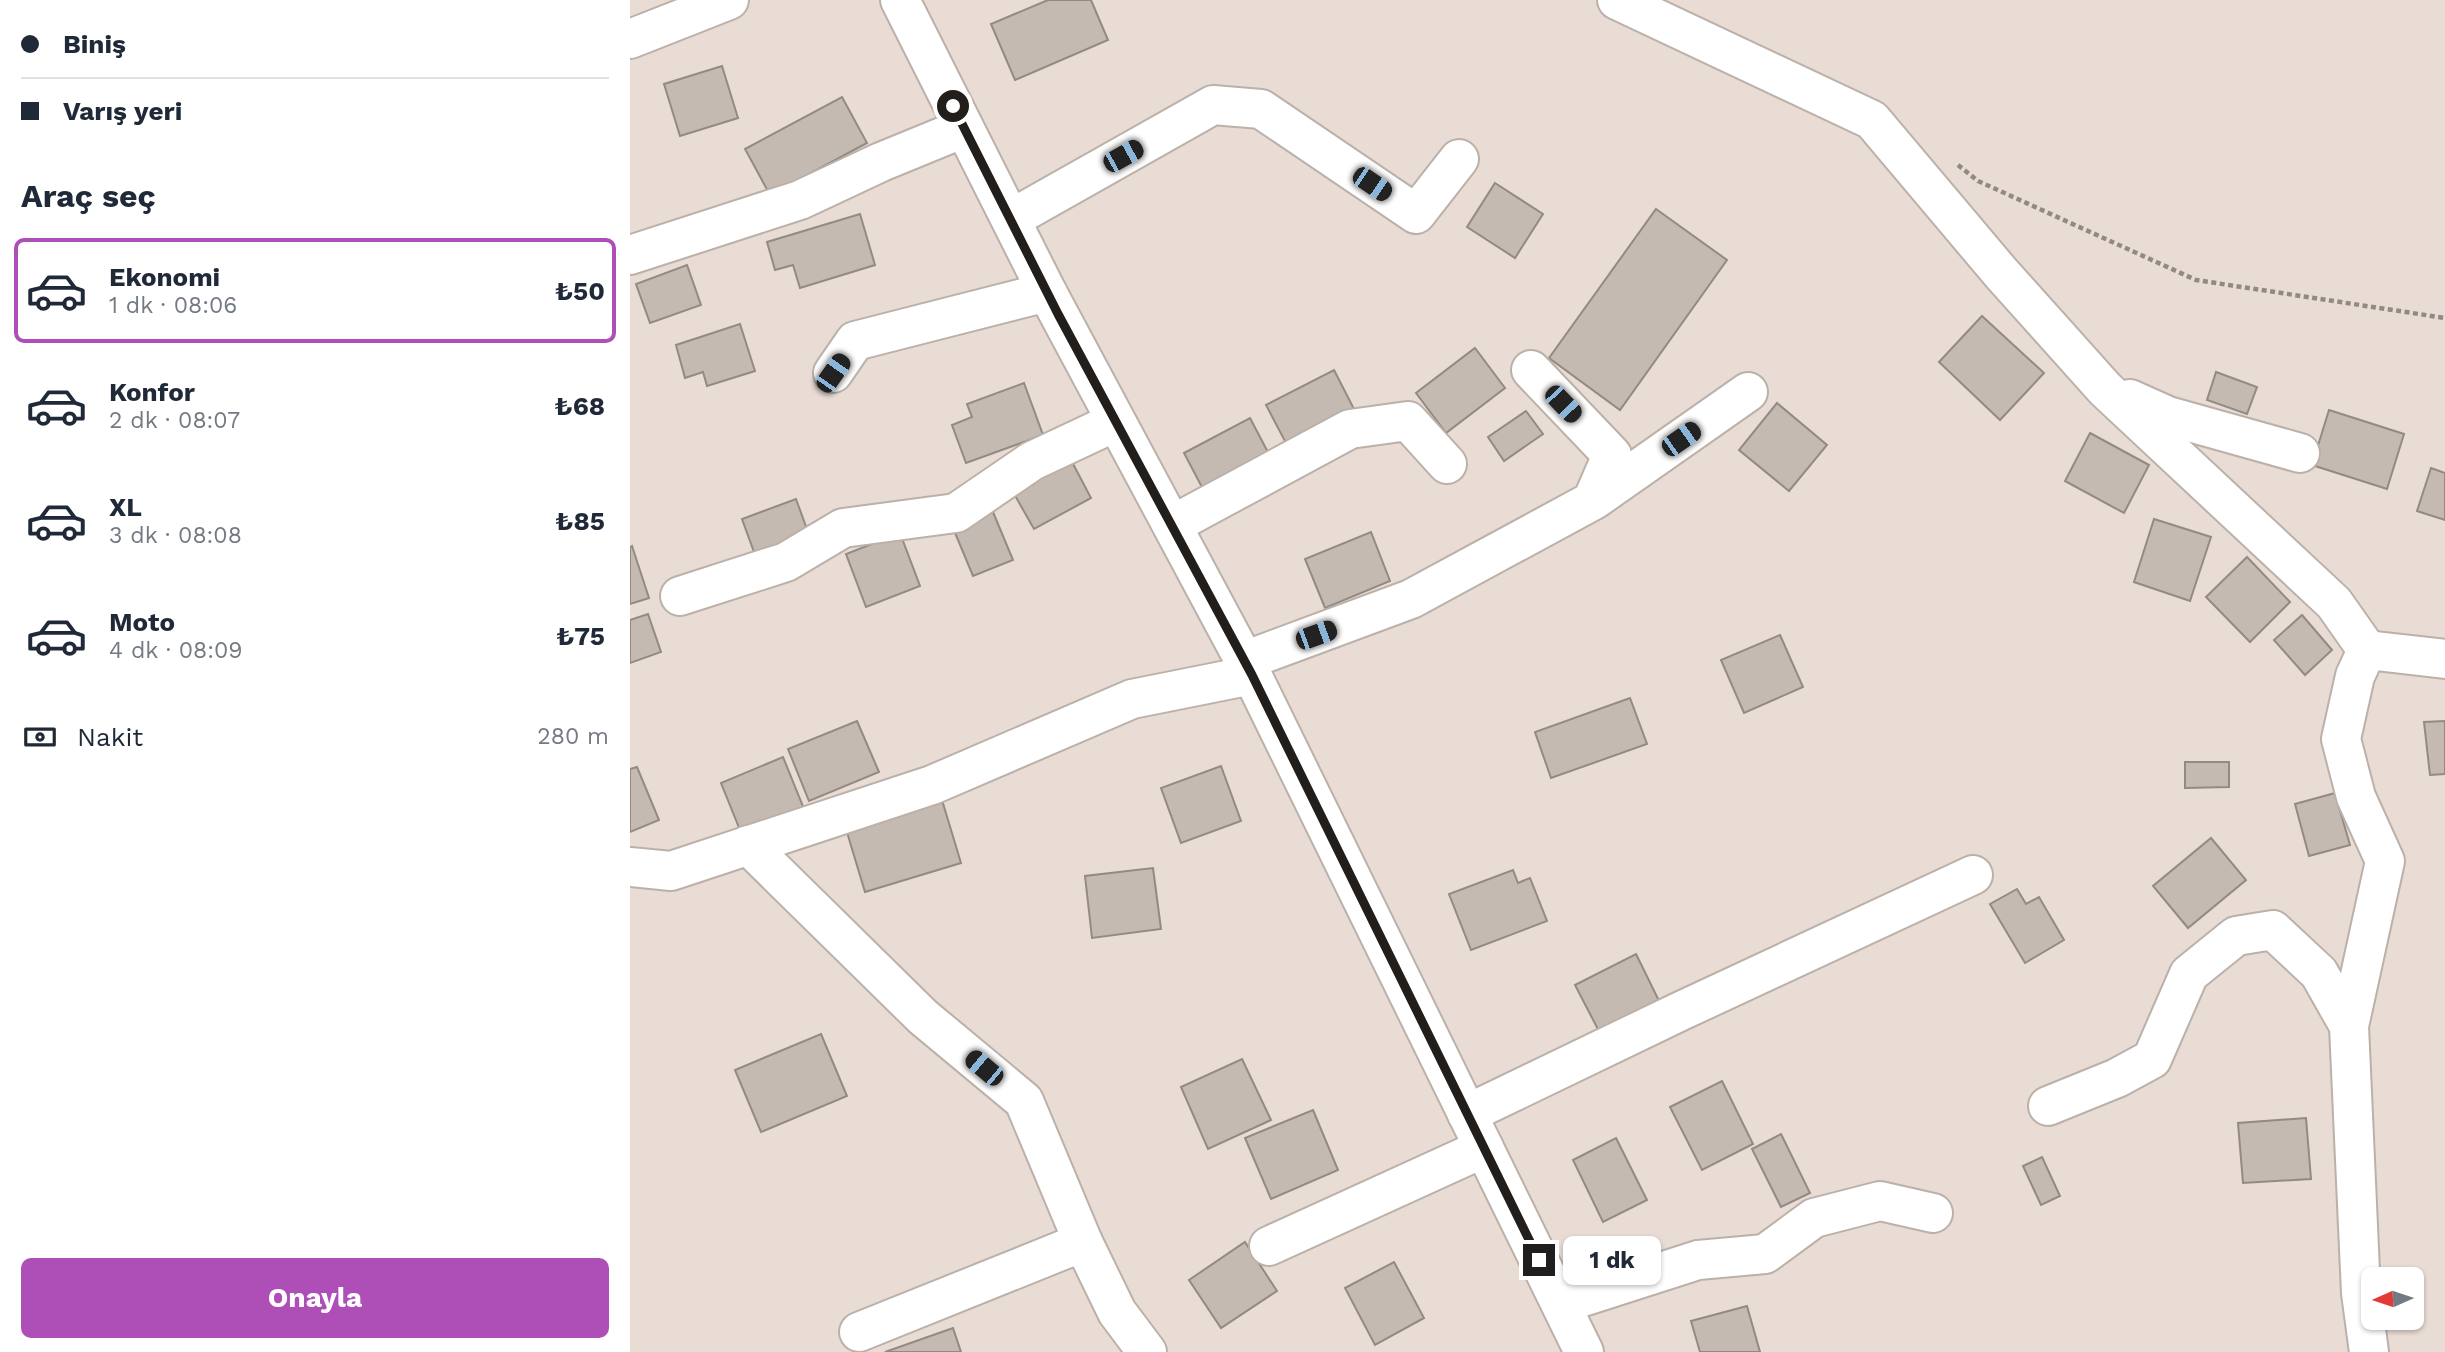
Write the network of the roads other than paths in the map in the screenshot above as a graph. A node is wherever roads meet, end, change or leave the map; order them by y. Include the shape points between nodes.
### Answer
1 (729, 0) edge
2 (900, 0) edge
3 (1617, 0) edge
4 (630, 39) edge
5 (964, 128) junction
6 (1460, 159) dead end
7 (1011, 219) junction
8 (630, 255) edge
9 (1047, 292) junction
10 (1531, 370) dead end
11 (833, 373) dead end
12 (2105, 389) junction
13 (1748, 392) dead end
14 (1115, 422) junction
15 (2300, 453) dead end
16 (1447, 464) dead end
17 (1592, 501) junction
18 (1172, 525) junction
19 (680, 596) dead end
20 (2367, 650) junction
21 (2445, 659) edge
22 (1248, 668) junction
23 (748, 845) junction
24 (630, 867) edge
25 (1973, 875) dead end
26 (2349, 1026) junction
27 (2048, 1106) dead end
28 (1467, 1114) junction
29 (1484, 1148) junction
30 (1933, 1213) dead end
31 (1083, 1242) junction
32 (1269, 1246) dead end
33 (1560, 1304) junction
34 (859, 1332) dead end
35 (1147, 1352) edge
36 (1584, 1352) edge
37 (2369, 1352) edge

1 - 4 street
2 - 5 street
3 - 12 street via 1872,120
5 - 7 street
5 - 8 street via 800,200
6 - 7 street via 1416,214 1261,109 1213,105
7 - 9 street
9 - 11 street via 855,341
9 - 14 street
10 - 17 street via 1612,455
12 - 15 street via 2168,416
12 - 20 street via 2334,603
13 - 17 street
14 - 18 street
14 - 19 street via 1032,461 956,513 843,528 786,562
16 - 18 street via 1408,421 1350,429
17 - 22 street via 1411,599
18 - 22 street
20 - 21 street
20 - 26 street via 2355,676 2341,739 2356,797 2385,861
22 - 23 street via 1132,699 932,785
22 - 28 street
23 - 24 street via 671,871
23 - 31 street via 923,1017 1024,1101
25 - 28 street
26 - 27 street via 2319,972 2273,930 2236,936 2189,974 2152,1059
26 - 37 street via 2361,1293
28 - 29 street
29 - 32 street
29 - 33 street
30 - 33 street via 1880,1201 1814,1218 1765,1254 1698,1260
31 - 34 street
31 - 35 street via 1117,1312
33 - 36 street

